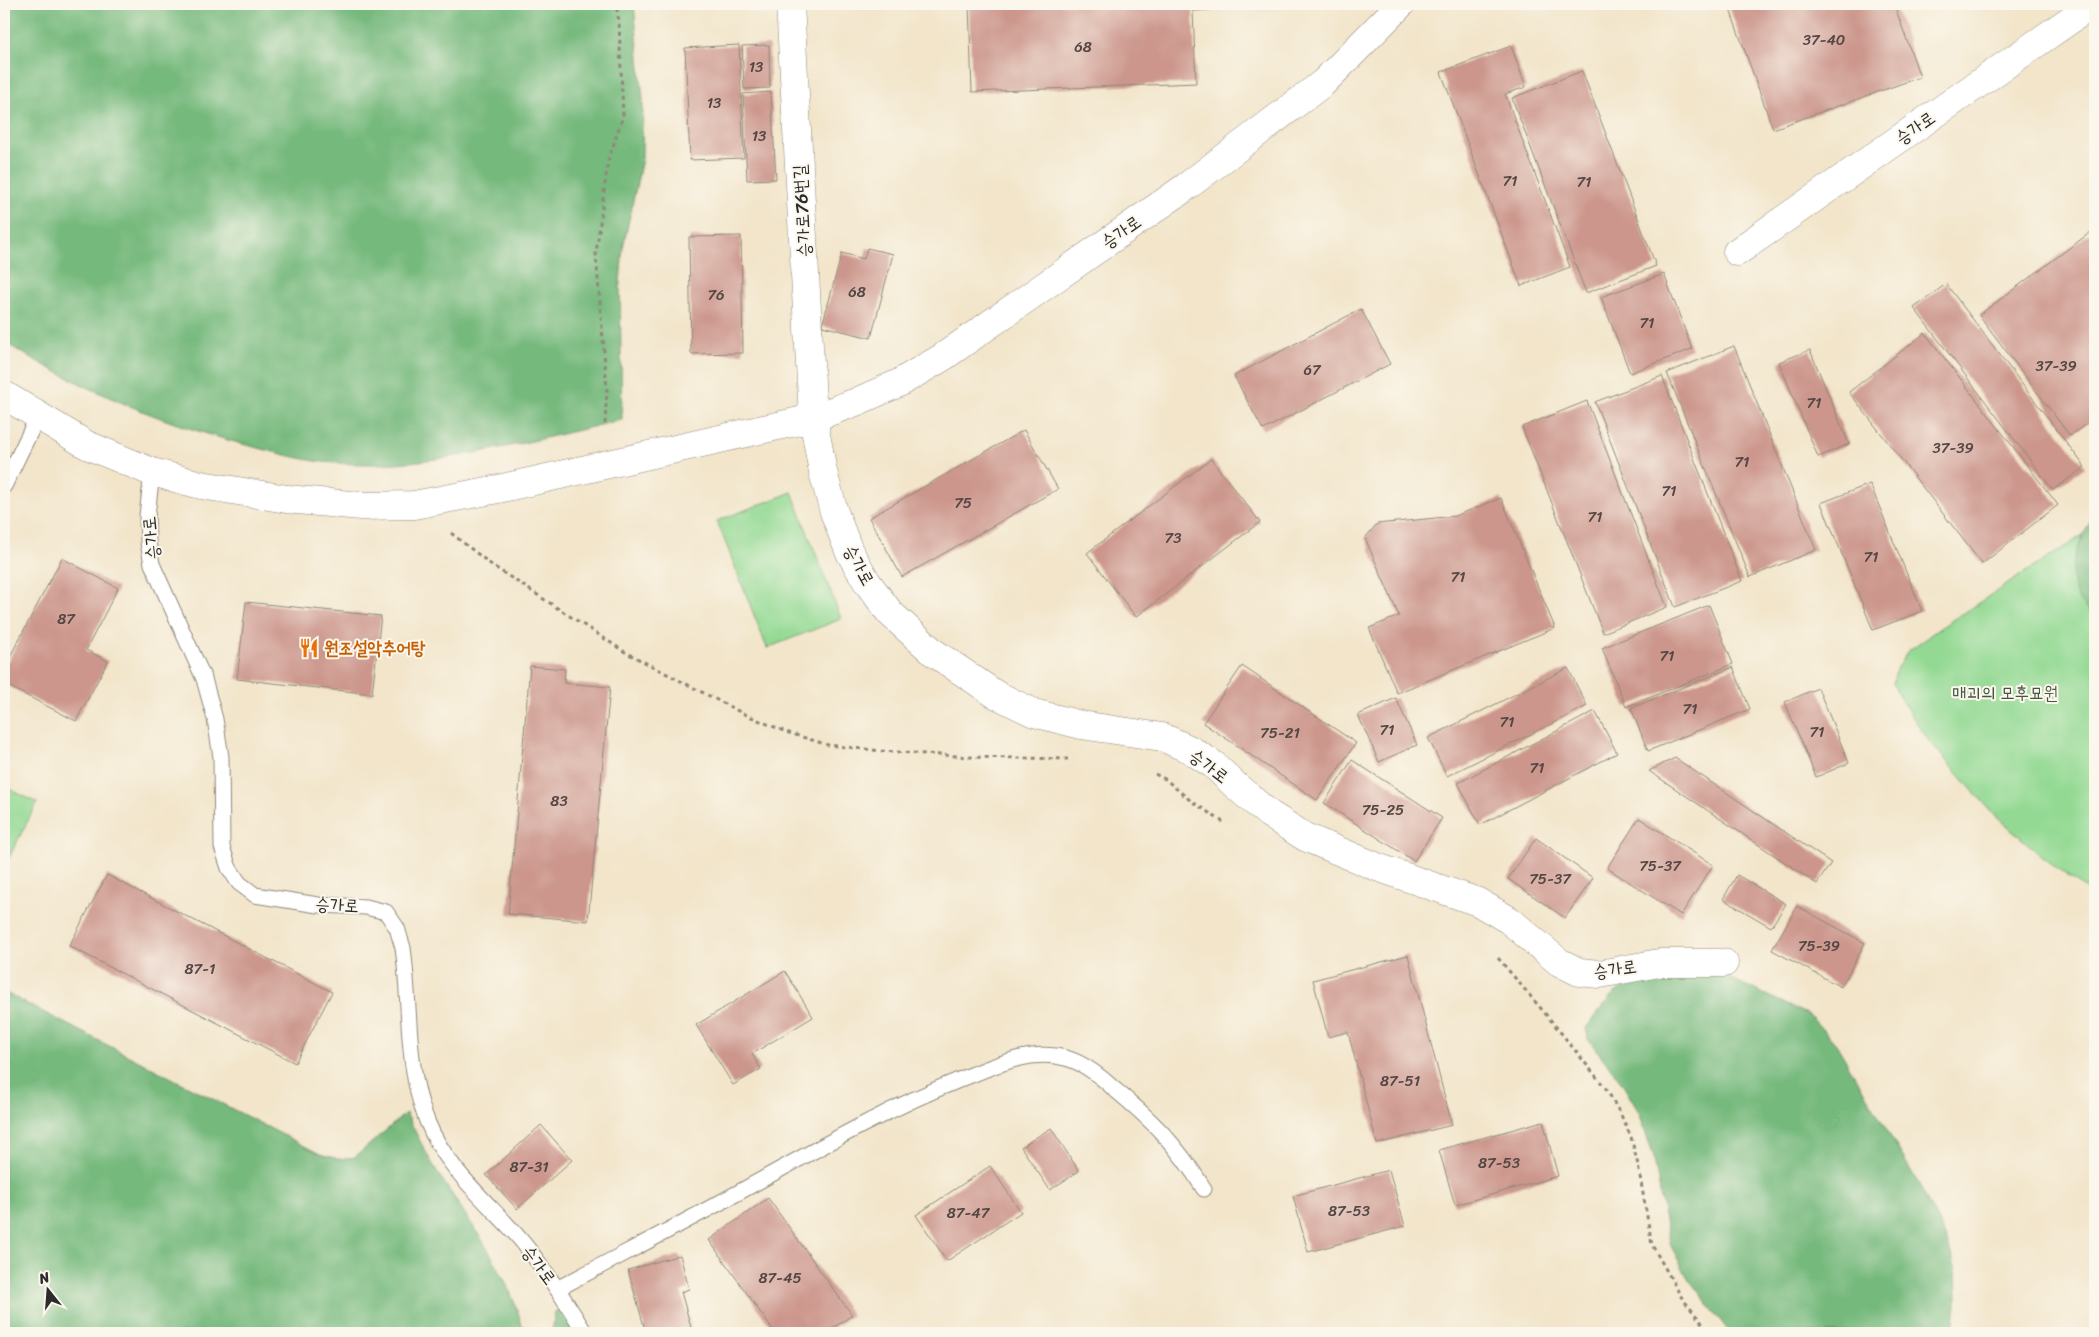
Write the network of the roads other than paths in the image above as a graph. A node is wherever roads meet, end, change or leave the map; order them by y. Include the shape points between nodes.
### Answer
1 (790, 4) edge
2 (1401, 4) edge
3 (2093, 4) edge
4 (1737, 252) dead end
5 (4, 395) edge
6 (38, 416) junction
7 (813, 418) junction
8 (152, 472) junction
9 (4, 486) edge
10 (1724, 964) dead end
11 (1204, 1189) dead end
12 (557, 1289) junction
13 (585, 1333) edge

1 - 7 street, 승가로76번길
2 - 7 street, 승가로 via 1324,83 1186,187 943,357 899,383
3 - 4 street, 승가로
5 - 6 street, 승가로
6 - 8 street, 승가로 via 87,445
6 - 9 lane
7 - 8 street, 승가로 via 498,490 414,505 361,506 287,499 200,485
7 - 10 street, 승가로 via 834,512 849,551 867,582 890,613 933,652 995,694 1034,713 1080,725 1162,737 1190,750 1214,765 1269,814 1305,836 1377,867 1478,902 1509,920 1559,962 1579,972 1600,974 1659,962
8 - 12 lane, 승가로 via 146,516 152,564 204,680 215,719 221,757 222,847 229,868 239,883 255,895 386,912 397,928 403,948 414,1075 427,1122 454,1168 513,1232
11 - 12 lane via 1166,1135 1096,1074 1066,1058 1046,1055 1025,1057 914,1098 832,1139
12 - 13 lane, 승가로

